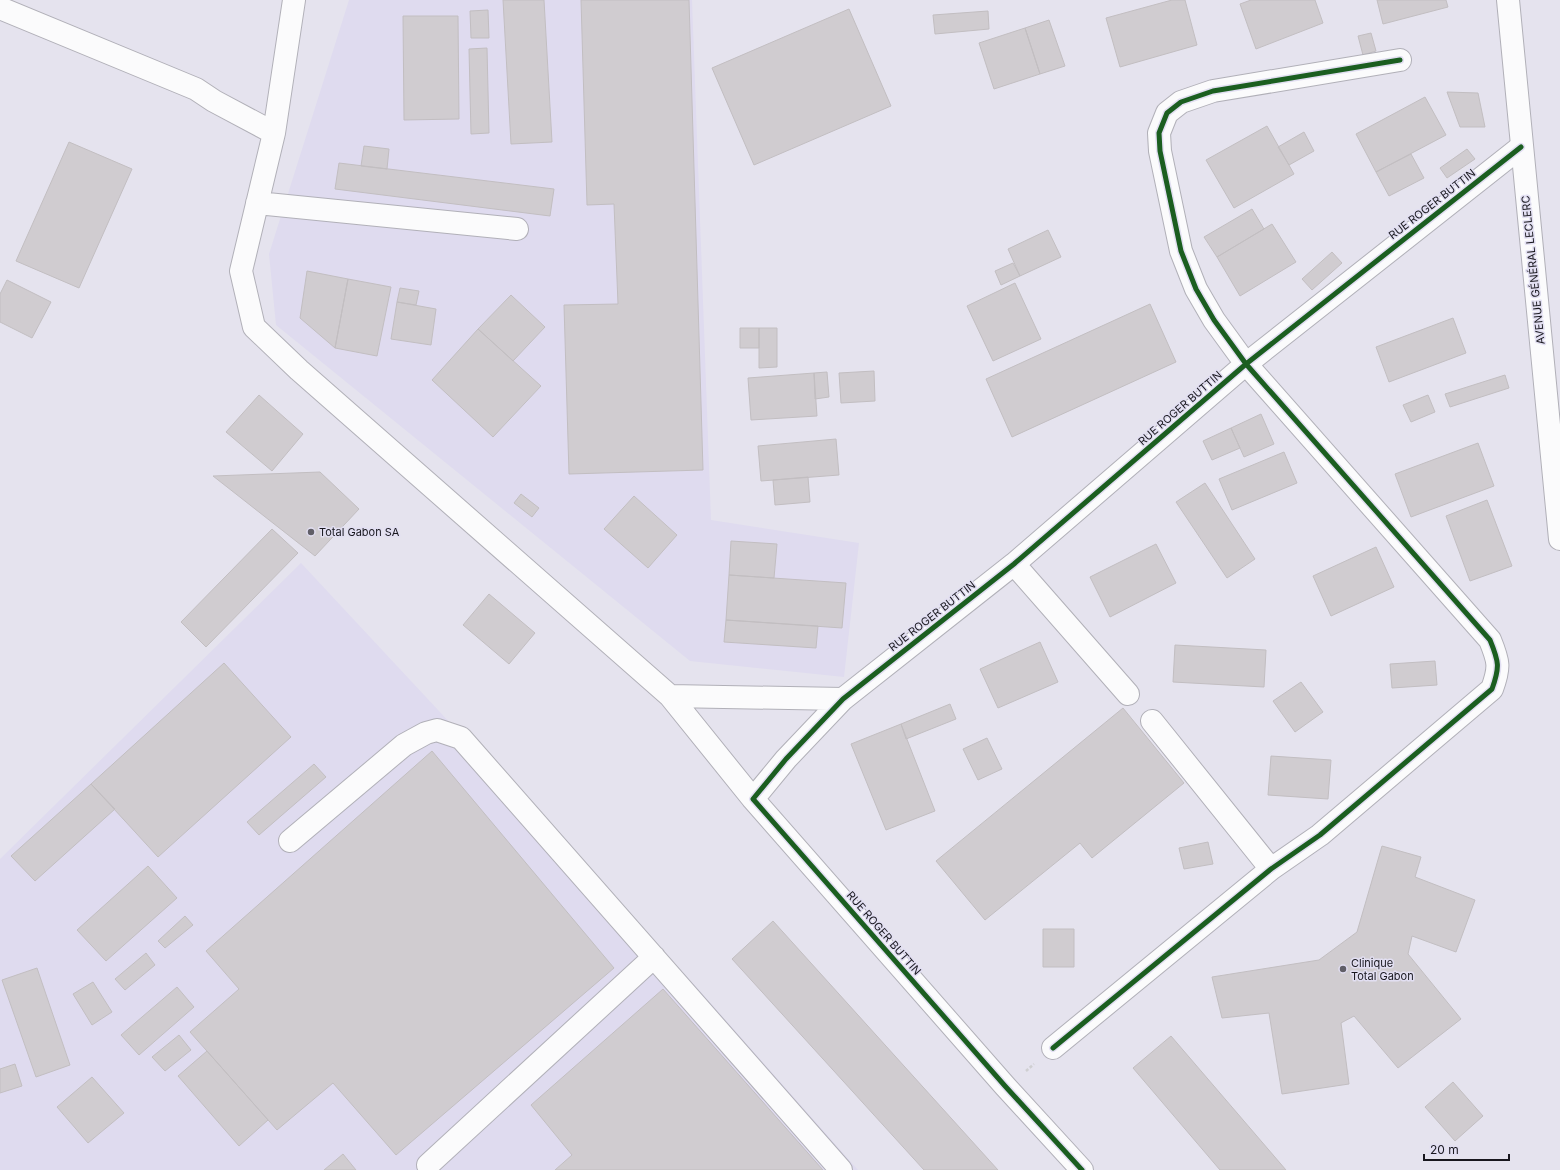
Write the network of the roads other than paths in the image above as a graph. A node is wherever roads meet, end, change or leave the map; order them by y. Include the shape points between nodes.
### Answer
1 (294, 0) edge
2 (1508, 0) edge
3 (0, 8) edge
4 (1400, 60) dead end
5 (274, 133) junction
6 (1521, 147) junction
7 (257, 203) junction
8 (518, 229) dead end
9 (1246, 364) junction
10 (1560, 539) edge
11 (1014, 564) junction
12 (1128, 694) dead end
13 (670, 696) junction
14 (843, 699) junction
15 (1152, 721) dead end
16 (753, 799) junction
17 (290, 841) dead end
18 (1271, 869) junction
19 (654, 957) junction
20 (1053, 1048) road end
21 (428, 1165) dead end
22 (841, 1170) edge
23 (1082, 1170) edge

1 - 5 street
2 - 6 street, AVENUE GÉNÉRAL LECLERC
3 - 5 street via 196,89
4 - 9 street via 1213,91 1181,102 1167,113 1159,133 1160,151 1181,251 1196,289 1214,320
5 - 7 street
6 - 9 street, RUE ROGER BUTTIN
6 - 10 street, AVENUE GÉNÉRAL LECLERC
7 - 8 street
7 - 13 street via 241,271 254,327 299,370
9 - 11 street, RUE ROGER BUTTIN
9 - 18 street via 1490,640 1498,660 1497,675 1492,689 1320,835
11 - 12 street
11 - 14 street, RUE ROGER BUTTIN
13 - 14 street
13 - 16 street
14 - 16 street, RUE ROGER BUTTIN via 786,759
15 - 18 street
16 - 23 street, RUE ROGER BUTTIN
17 - 19 street via 404,745 437,730 462,738
18 - 20 street
19 - 21 street
19 - 22 street

